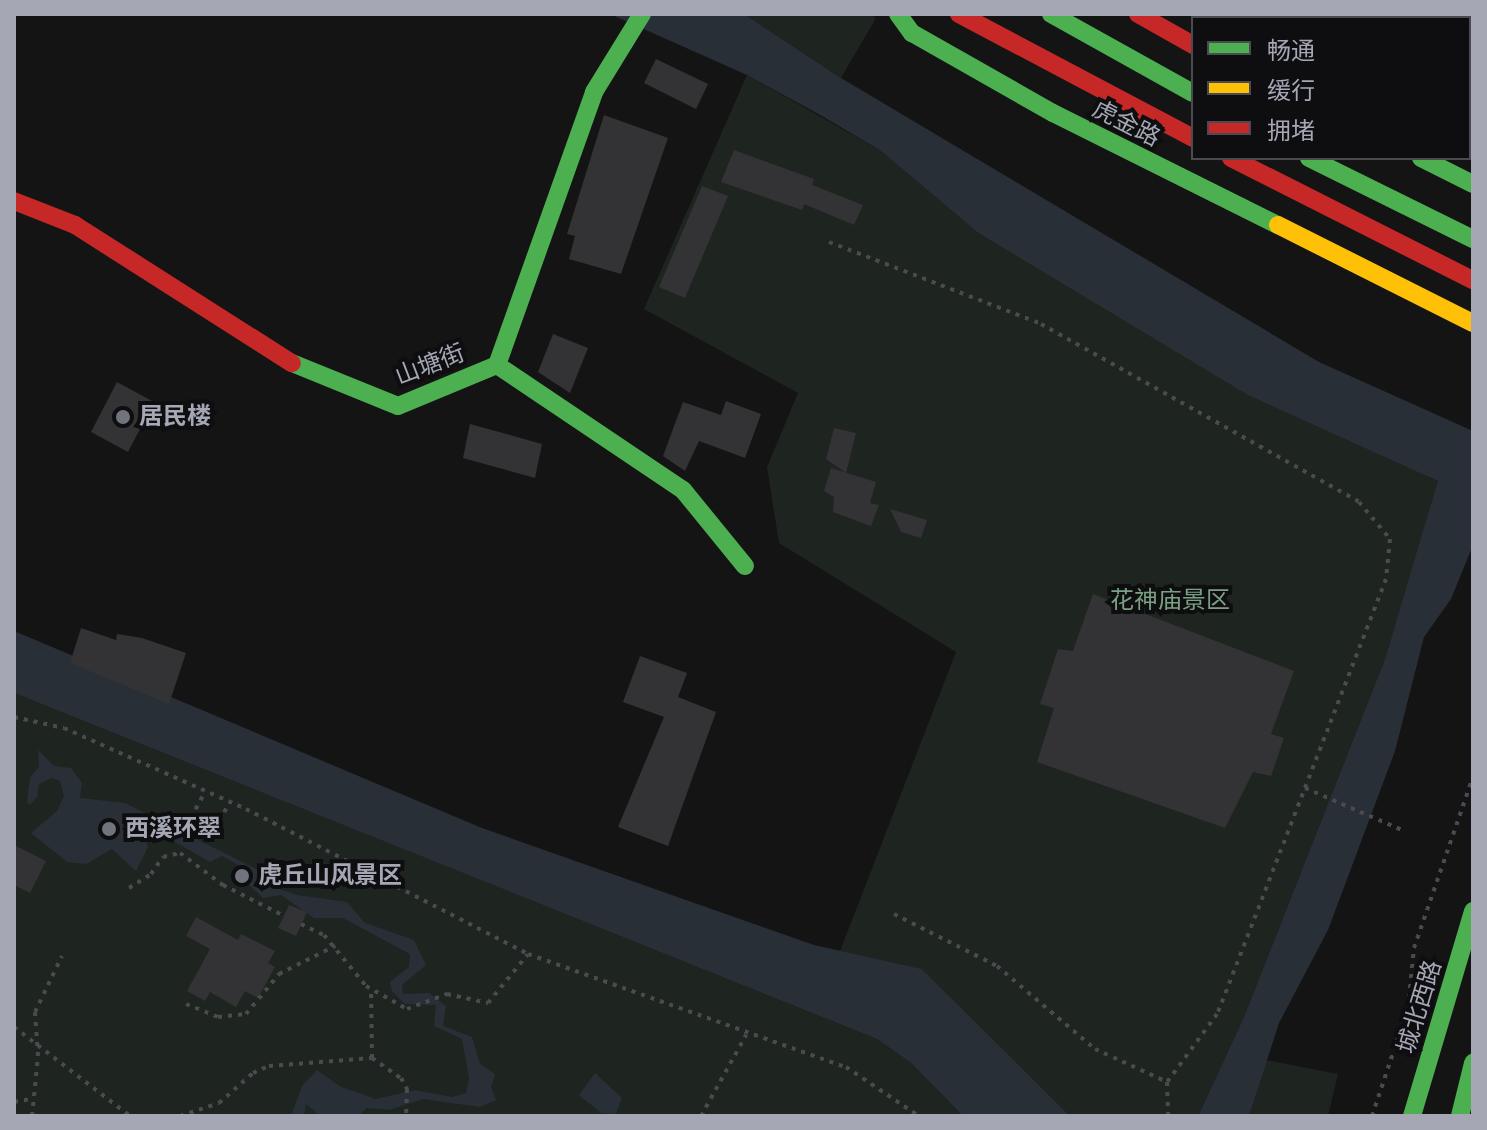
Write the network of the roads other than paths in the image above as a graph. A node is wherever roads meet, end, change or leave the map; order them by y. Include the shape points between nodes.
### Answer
1 (642, 14) edge
2 (898, 14) edge
3 (959, 14) edge
4 (1051, 14) edge
5 (1138, 14) edge
6 (1191, 44) edge
7 (1191, 92) edge
8 (1191, 137) edge
9 (1235, 160) edge
10 (1313, 160) edge
11 (1425, 160) edge
12 (1473, 184) edge
13 (14, 201) edge
14 (1473, 239) edge
15 (1473, 280) edge
16 (1473, 323) edge
17 (497, 365) junction
18 (745, 566) dead end
19 (1473, 911) edge
20 (1472, 1065) edge
21 (1412, 1116) edge
22 (1453, 1116) edge
23 (1460, 1116) edge

1 - 17 main road via 594,92
2 - 16 main road, 虎金路 via 912,33 1053,113
3 - 8 main road, 虎金路
4 - 7 main road
5 - 6 main road
9 - 15 main road
10 - 14 main road
11 - 12 main road
13 - 17 main road, 山塘街 via 75,225 298,367 398,406
17 - 18 main road, 山塘街 via 683,490
19 - 21 main road, 城北西路
20 - 22 main road
20 - 23 main road

